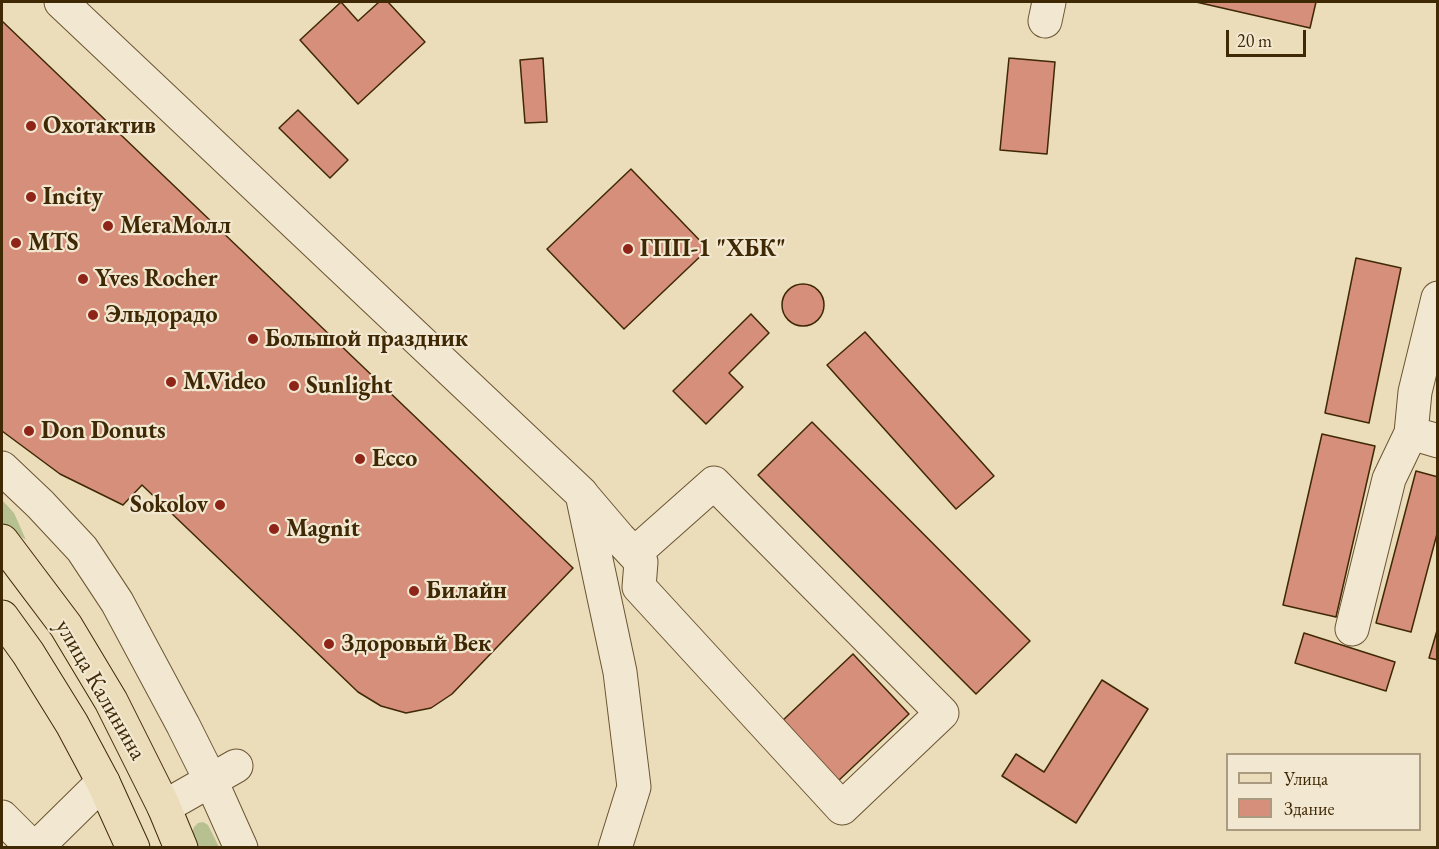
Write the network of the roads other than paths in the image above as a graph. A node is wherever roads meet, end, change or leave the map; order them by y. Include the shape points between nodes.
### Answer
1 (61, 2) edge
2 (1437, 298) edge
3 (1424, 437) edge
4 (2, 468) edge
5 (582, 494) junction
6 (2, 542) edge
7 (634, 554) junction
8 (2, 617) edge
9 (1352, 629) dead end
10 (223, 773) junction
11 (102, 782) junction
12 (164, 807) junction
13 (2, 817) edge
14 (34, 848) edge
15 (133, 848) edge
16 (181, 848) edge
17 (241, 848) edge
18 (615, 848) edge

1 - 5 street
2 - 3 street via 1415,392
3 - 9 street via 1389,478
4 - 10 street via 82,549 117,602 183,725
5 - 7 street
5 - 18 street via 620,672 634,787
6 - 12 main road, улица Калинина via 66,626 111,701
7 - 7 street via 641,562 639,587 842,807 942,714 714,483
8 - 11 main road, улица Калинина via 62,707
10 - 12 street
10 - 17 street
11 - 14 street
11 - 15 main road, улица Калинина
12 - 16 main road, улица Калинина
13 - 14 street

